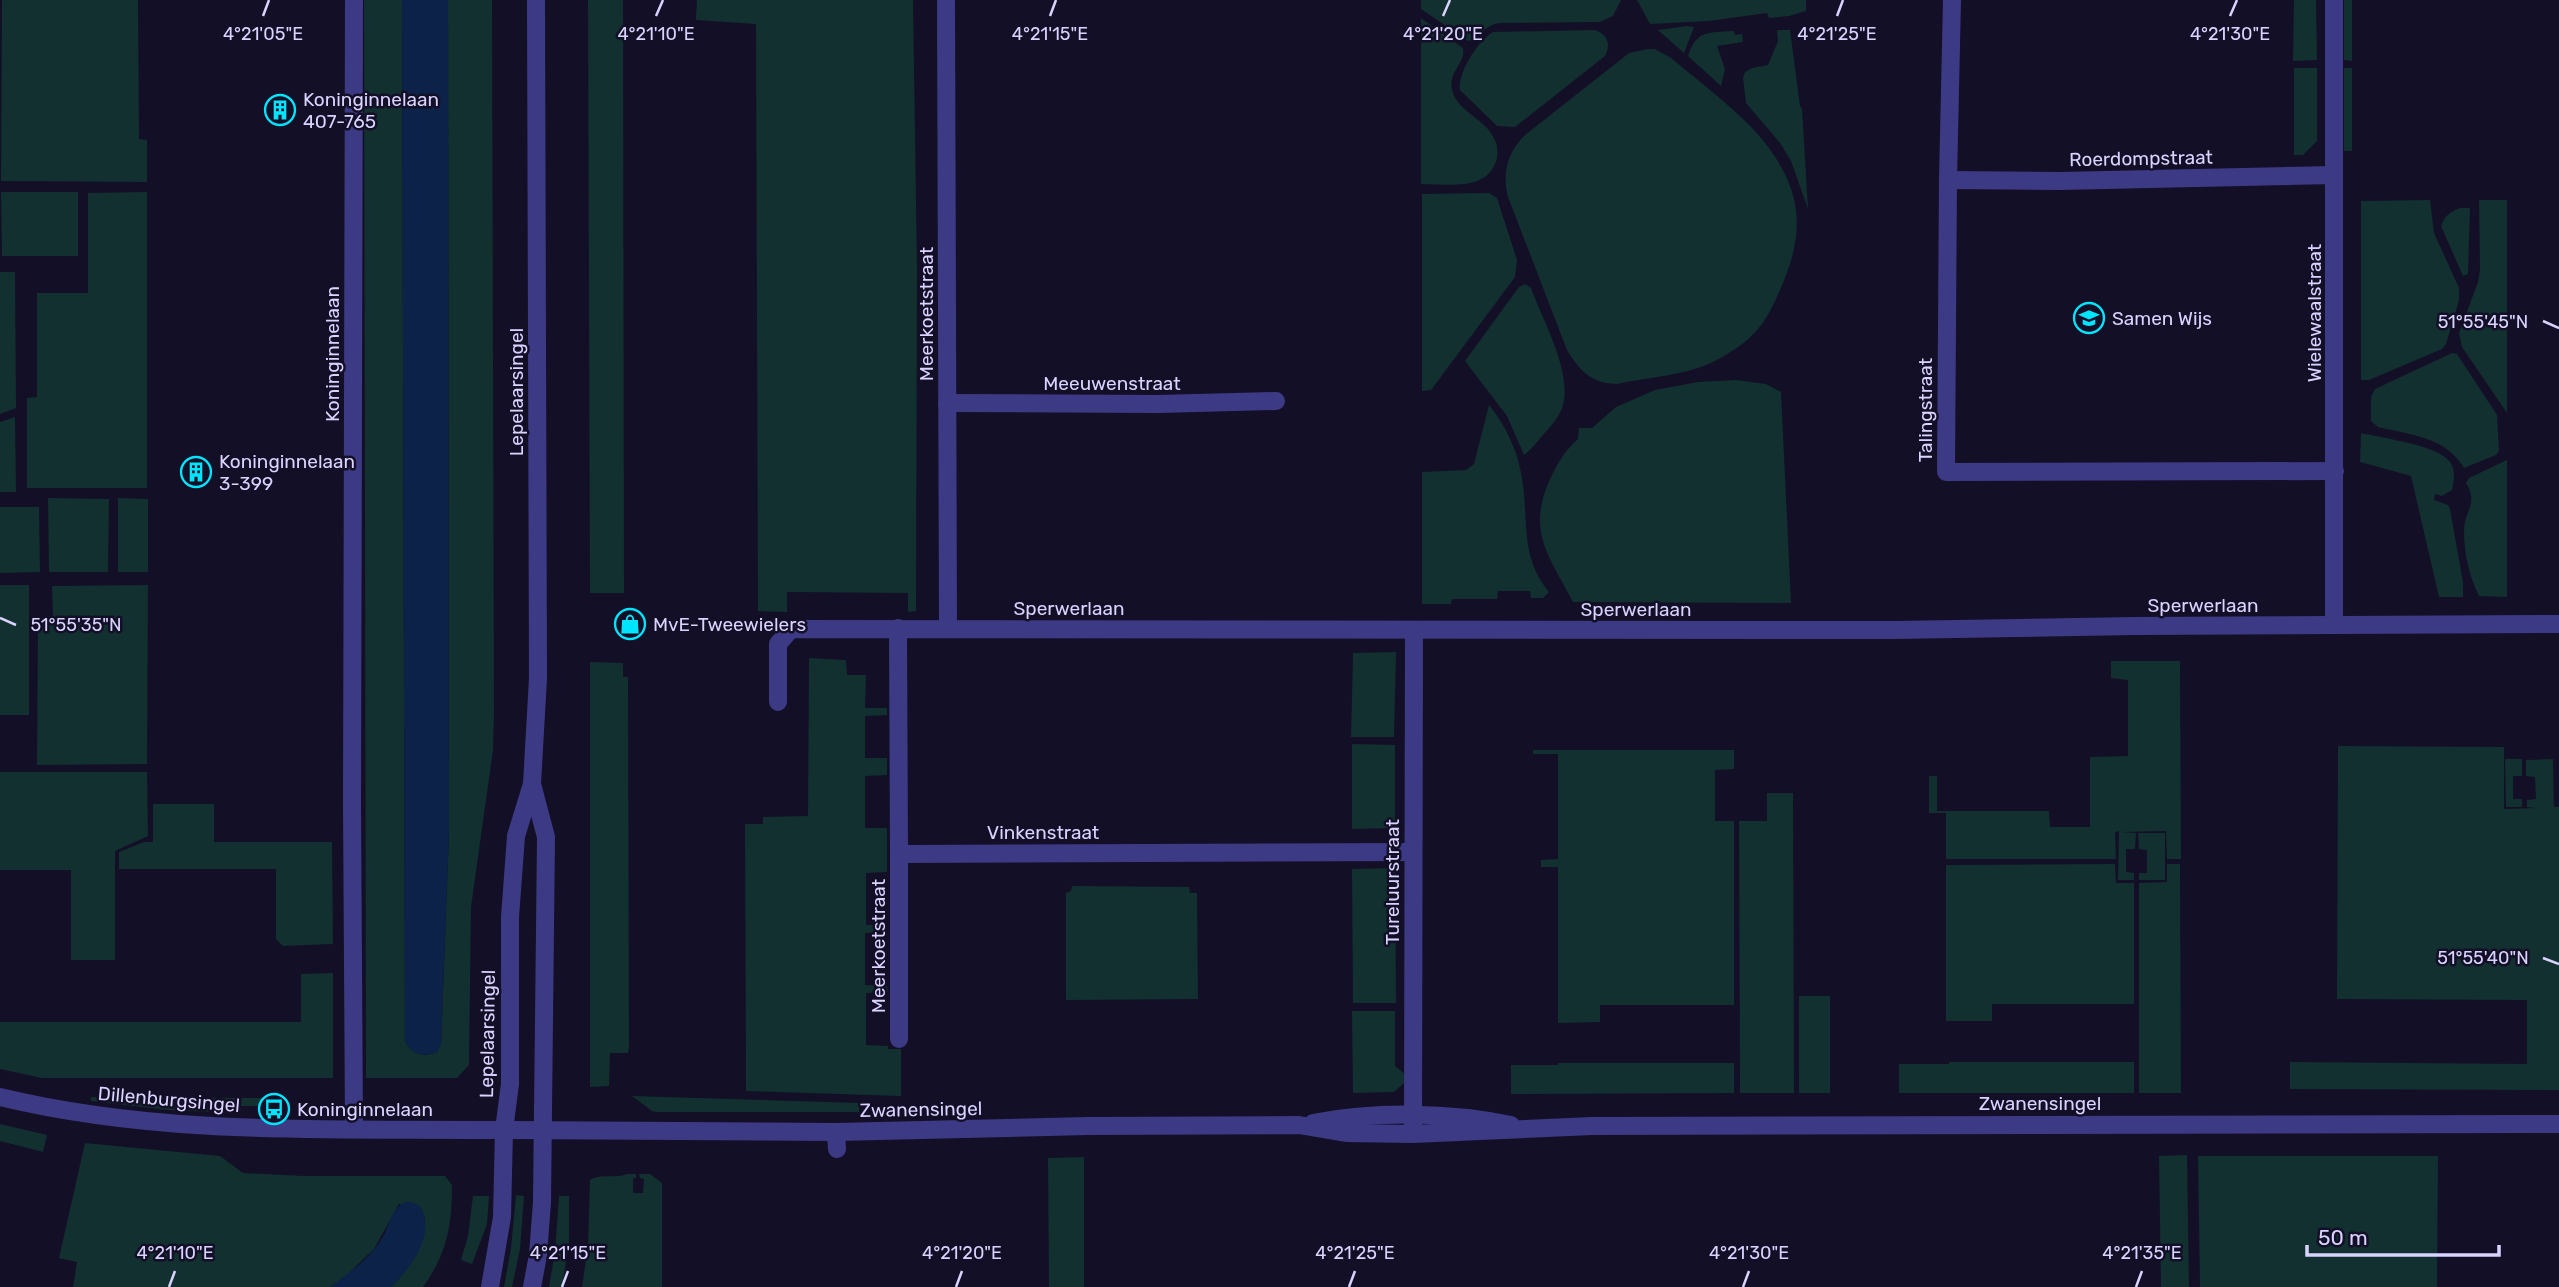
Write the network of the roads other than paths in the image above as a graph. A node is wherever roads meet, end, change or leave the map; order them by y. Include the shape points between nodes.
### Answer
1 (354, 0) edge
2 (536, 0) edge
3 (946, 0) edge
4 (1952, 0) edge
5 (2334, 0) edge
6 (2334, 175) junction
7 (1948, 180) junction
8 (1276, 401) dead end
9 (947, 403) junction
10 (2335, 471) junction
11 (2559, 624) edge
12 (2334, 625) junction
13 (898, 628) junction
14 (948, 628) junction
15 (1414, 629) junction
16 (778, 702) dead end
17 (532, 784) junction
18 (1412, 852) junction
19 (899, 853) junction
20 (899, 1039) dead end
21 (0, 1097) edge
22 (1414, 1116) junction
23 (2559, 1124) edge
24 (1299, 1125) junction
25 (354, 1128) junction
26 (1521, 1128) junction
27 (504, 1130) junction
28 (544, 1130) junction
29 (1413, 1134) junction
30 (490, 1287) edge
31 (532, 1287) edge

1 - 25 street, Koninginnelaan
2 - 17 street, Lepelaarsingel via 538,678
3 - 9 street, Meerkoetstraat
4 - 7 street, Talingstraat
5 - 6 street, Wielewaalstraat
6 - 7 street, Roerdompstraat
6 - 10 street, Wielewaalstraat
7 - 10 street, Talingstraat via 1946,472
8 - 9 street, Meeuwenstraat
9 - 14 street, Meerkoetstraat
10 - 12 street, Wielewaalstraat
11 - 12 street, Sperwerlaan
12 - 15 street, Sperwerlaan
13 - 14 street, Sperwerlaan
13 - 16 street, Sperwerlaan via 791,629 778,644
13 - 19 street
14 - 15 street, Sperwerlaan
15 - 18 street, Tureluurstraat
17 - 27 street, Lepelaarsingel via 516,836 510,917 510,1084
17 - 28 street, Lepelaarsingel via 546,837
18 - 19 street, Vinkenstraat
18 - 22 street, Tureluurstraat
19 - 20 street, Meerkoetstraat
21 - 25 street, Dillenburgsingel via 114,1118 202,1127
22 - 24 street, Zwanensingel via 1345,1117
22 - 26 street, Zwanensingel via 1486,1120
22 - 29 street, Tureluurstraat
23 - 26 street, Zwanensingel
24 - 28 street, Zwanensingel via 1088,1126 837,1141
24 - 29 street, Zwanensingel via 1346,1133
25 - 27 street, Dillenburgsingel
26 - 29 street, Zwanensingel
27 - 28 street, Zwanensingel
27 - 30 street, Lepelaarsingel via 502,1216
28 - 31 street, Lepelaarsingel via 538,1255

